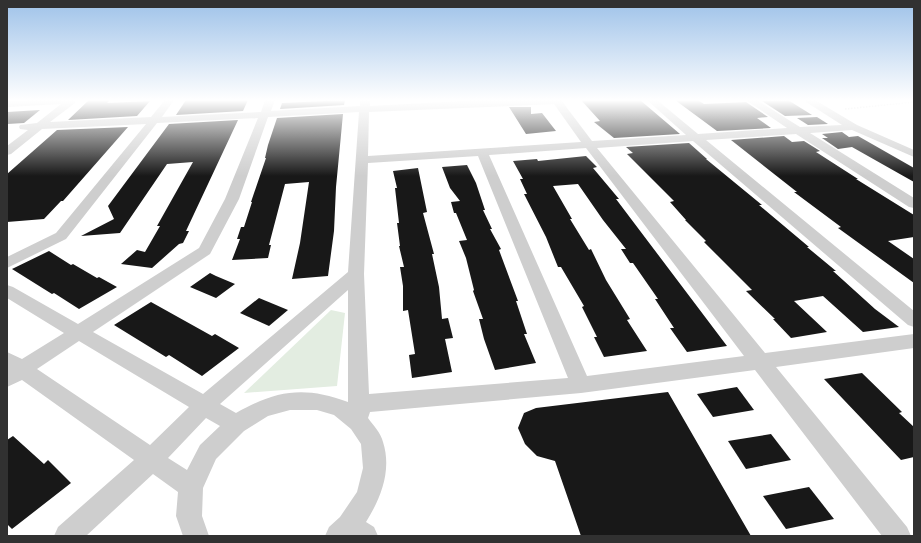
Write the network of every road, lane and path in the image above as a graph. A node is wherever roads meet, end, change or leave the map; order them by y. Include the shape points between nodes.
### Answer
1 (53, 125) edge
2 (151, 125) edge
3 (260, 125) edge
4 (363, 125) edge
5 (574, 125) edge
6 (681, 125) edge
7 (789, 125) edge
8 (831, 125) edge
9 (864, 125) edge
10 (867, 125) edge
11 (40, 126) junction
12 (24, 127) dead end
13 (798, 131) junction
14 (696, 138) junction
15 (914, 143) edge
16 (589, 145) junction
17 (7, 152) edge
18 (482, 152) junction
19 (914, 154) edge
20 (361, 160) junction
21 (914, 204) edge
22 (7, 263) edge
23 (356, 274) junction
24 (7, 291) edge
25 (914, 322) edge
26 (79, 333) junction
27 (914, 341) edge
28 (760, 361) junction
29 (12, 369) edge
30 (581, 385) junction
31 (204, 406) junction
32 (359, 413) junction
33 (236, 424) junction
34 (152, 459) junction
35 (191, 487) junction
36 (351, 533) edge
37 (67, 536) edge
38 (196, 536) edge
39 (898, 536) edge

1 - 11 street
2 - 22 street via 61,236
3 - 26 street via 232,199 205,251
4 - 20 street
5 - 16 street
6 - 14 street
7 - 13 street
8 - 13 street
9 - 19 street
10 - 15 street
11 - 12 street
11 - 17 street
13 - 14 street
13 - 21 street
14 - 16 street
14 - 25 street
16 - 18 street
16 - 28 street
18 - 20 street
18 - 30 street
20 - 23 street
23 - 31 street
23 - 32 street
24 - 26 street
26 - 29 street
26 - 31 street
27 - 28 street
28 - 30 street
28 - 39 street
29 - 34 street
30 - 32 street
31 - 33 street
31 - 34 street
32 - 33 street via 317,401 290,402 262,410
32 - 36 street via 372,442 375,468 368,497
33 - 35 street via 208,452
34 - 35 street
34 - 37 street
35 - 38 street via 189,516

